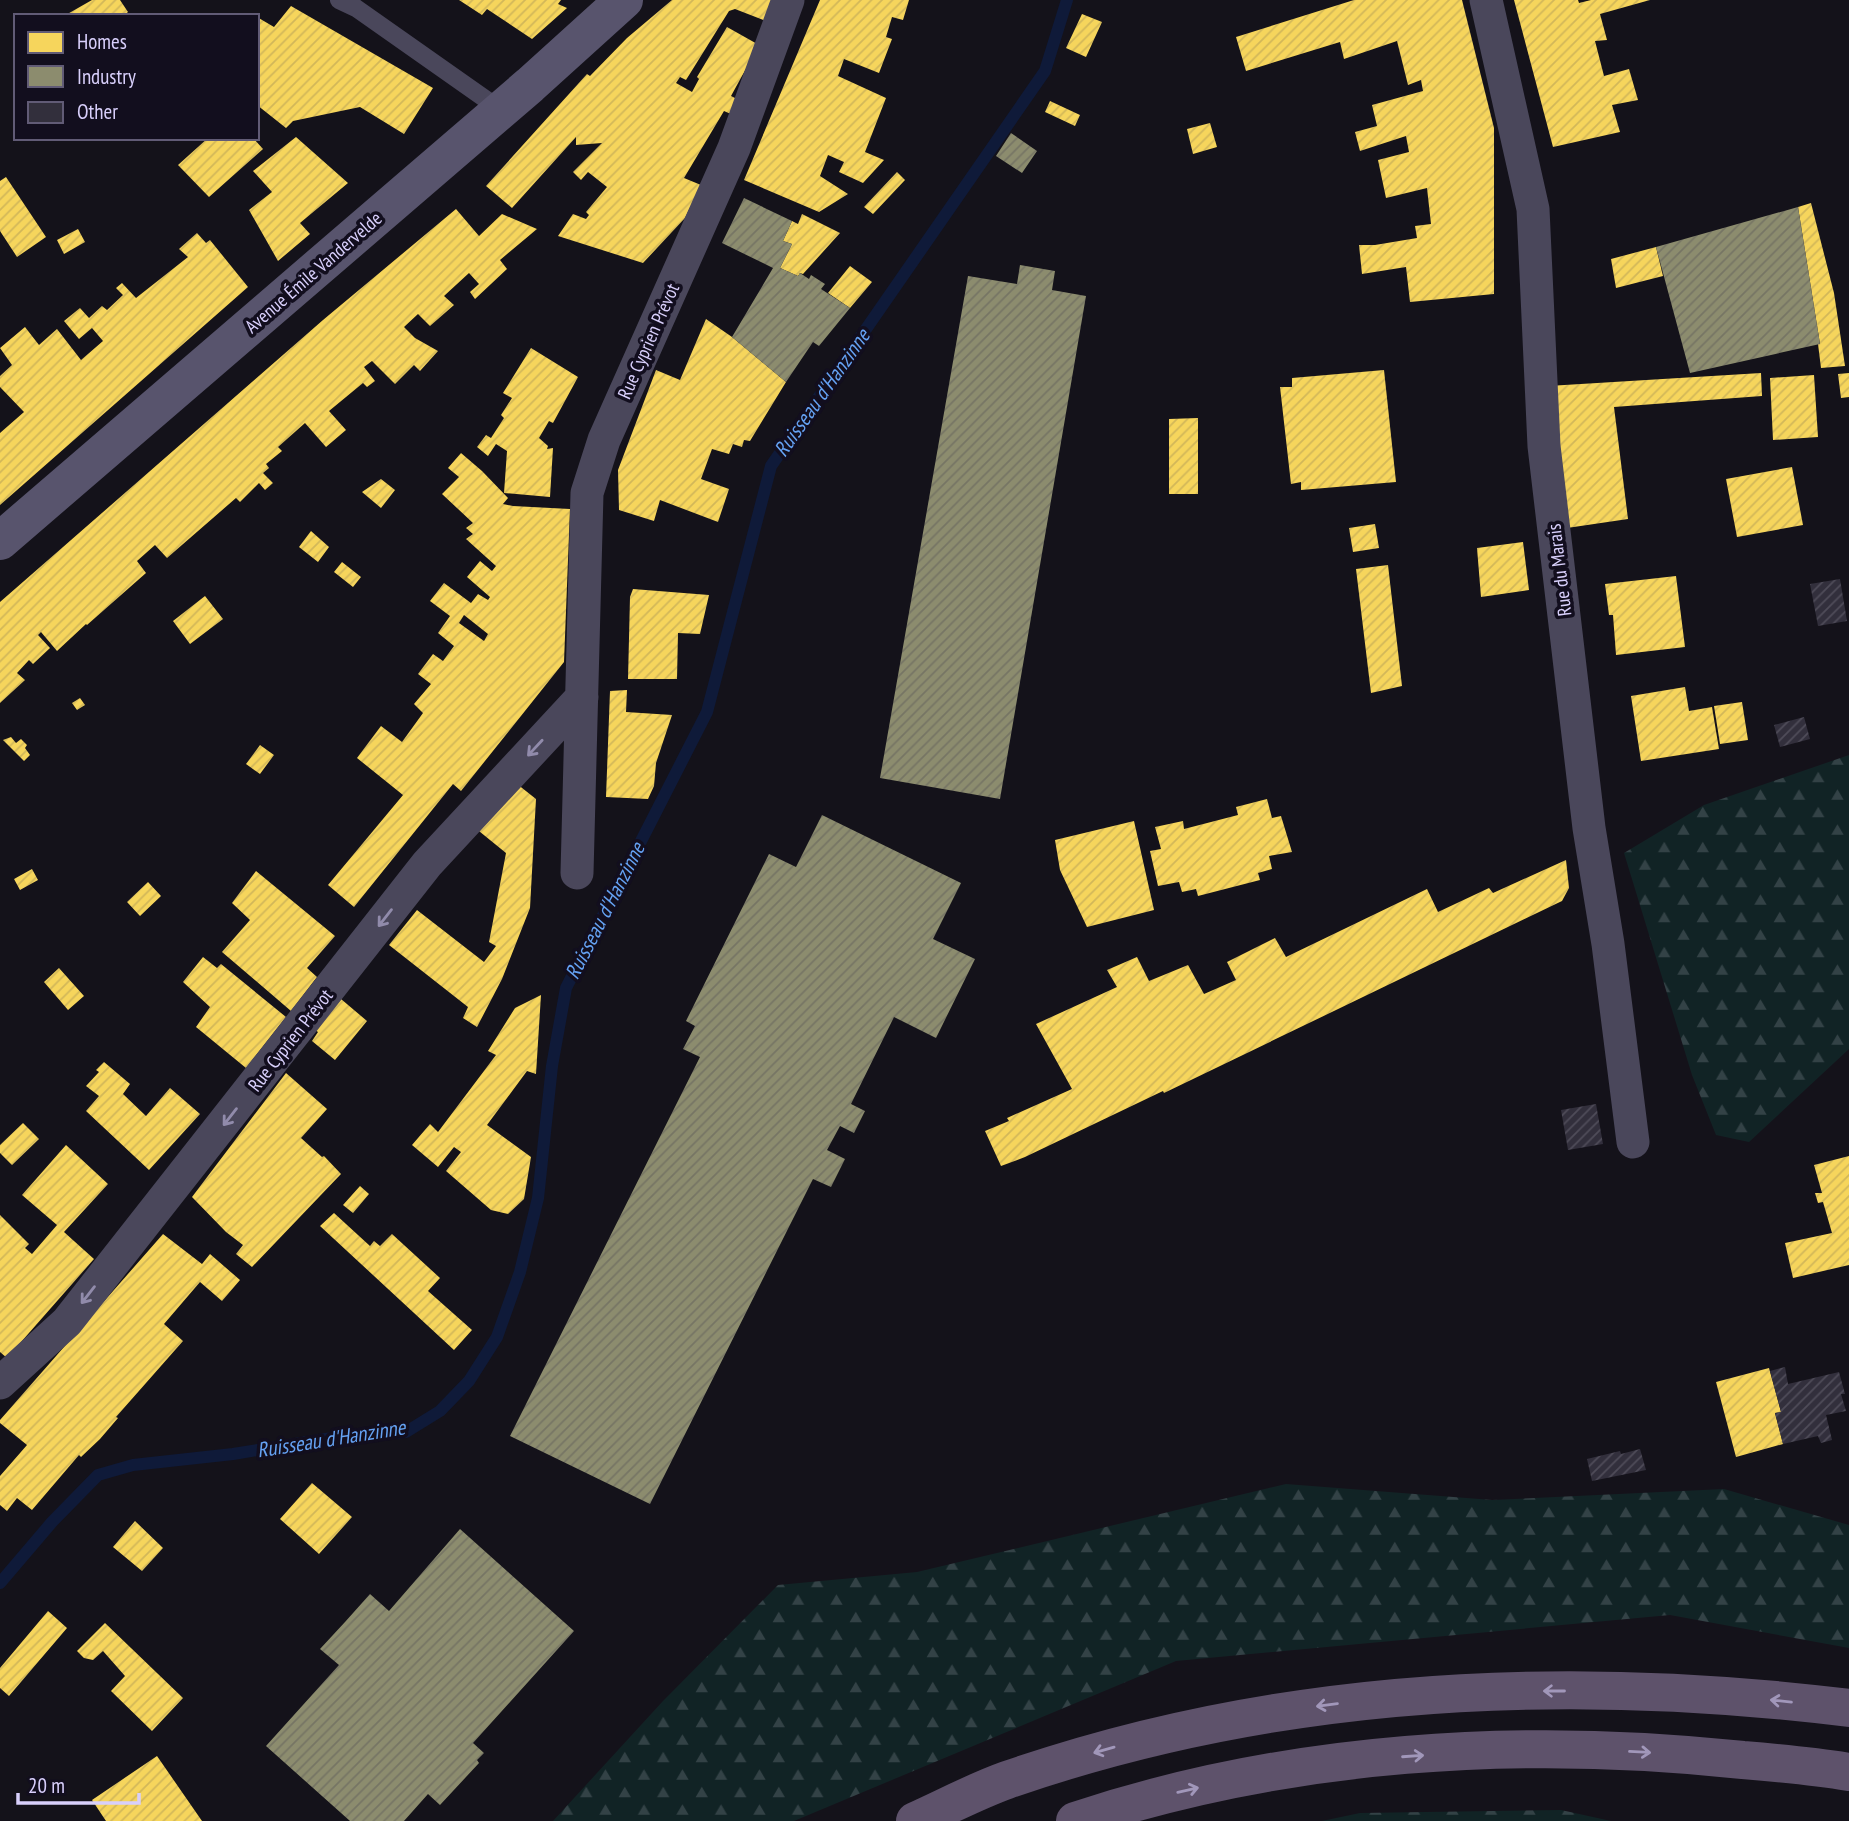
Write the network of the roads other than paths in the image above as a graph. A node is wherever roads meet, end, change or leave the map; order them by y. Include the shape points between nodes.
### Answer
1 (339, 0) edge
2 (624, 0) edge
3 (788, 0) edge
4 (1486, 0) edge
5 (501, 110) junction
6 (0, 541) edge
7 (582, 697) junction
8 (577, 873) dead end
9 (1633, 1142) dead end
10 (0, 1383) edge
11 (1849, 1709) edge
12 (1849, 1772) edge
13 (915, 1821) edge
14 (1076, 1821) edge

1 - 5 lane
2 - 5 main road, Avenue Émile Vandervelde
3 - 7 street, Rue Cyprien Prévot via 734,148 604,440 587,493
4 - 9 street, Rue du Marais via 1533,209 1544,446 1589,828
5 - 6 main road, Avenue Émile Vandervelde
7 - 8 street, Rue Cyprien Prévot
7 -> 10 street, Rue Cyprien Prévot via 427,864 67,1322
11 -> 13 main road via 1616,1690 1412,1695 1323,1705 1233,1718 1105,1749 1005,1781
14 -> 12 main road via 1122,1805 1237,1779 1359,1760 1455,1753 1572,1749 1677,1753

